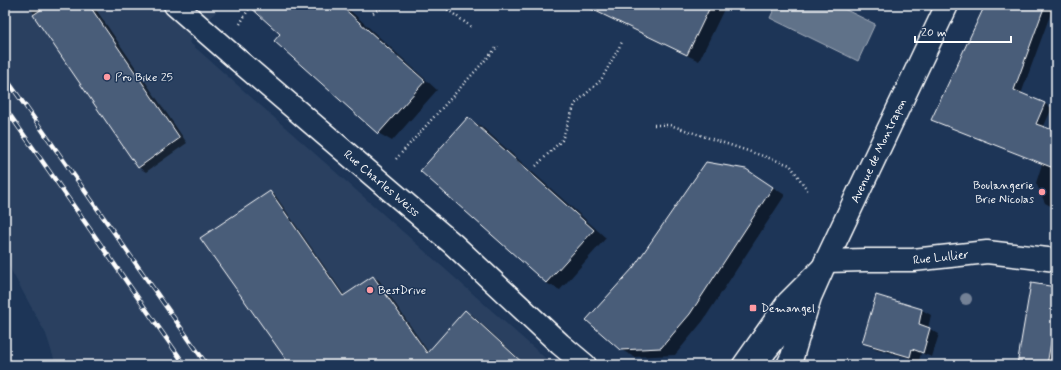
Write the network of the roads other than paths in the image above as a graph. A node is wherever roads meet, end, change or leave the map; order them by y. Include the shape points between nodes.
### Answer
1 (175, 5) edge
2 (947, 5) edge
3 (1050, 260) edge
4 (826, 261) junction
5 (810, 297) junction
6 (585, 365) edge
7 (741, 365) edge
8 (756, 365) edge
9 (788, 365) edge

1 - 6 street, Rue Charles Weiss via 453,244
2 - 4 street, Avenue de Montrapon
3 - 4 street, Rue Lullier via 987,252 913,260
4 - 5 street, Avenue de Montrapon
4 - 7 lane via 786,301
5 - 8 street, Avenue de Montrapon
5 - 9 street, Avenue de Montrapon

